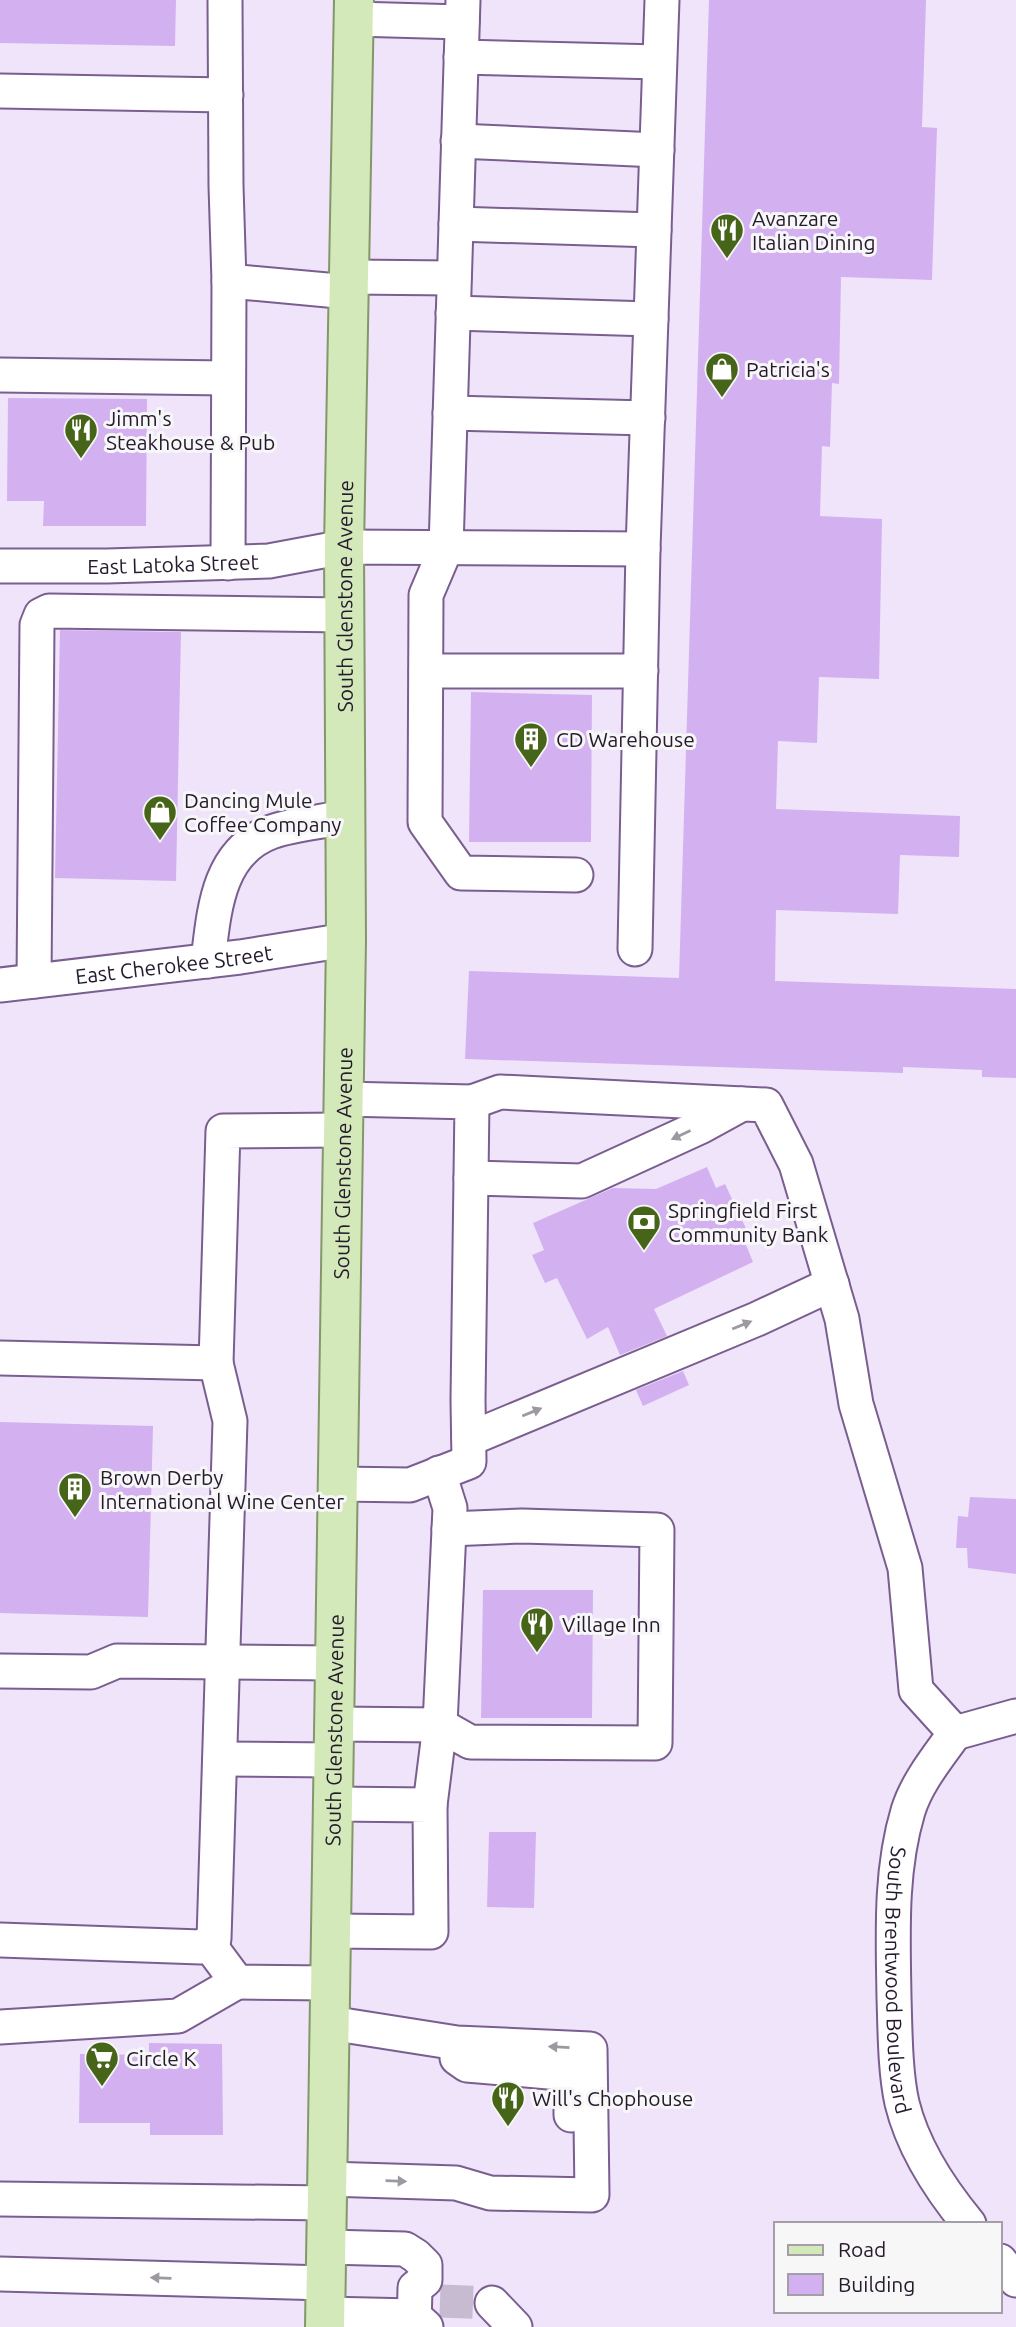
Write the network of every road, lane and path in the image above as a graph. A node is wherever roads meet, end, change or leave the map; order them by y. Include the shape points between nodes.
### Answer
1 (225, 0) edge
2 (662, 0) edge
3 (354, 9) edge
4 (462, 11) edge
5 (461, 57) junction
6 (659, 62) junction
7 (0, 91) edge
8 (226, 95) junction
9 (458, 141) junction
10 (657, 150) junction
11 (456, 224) junction
12 (654, 230) junction
13 (454, 278) junction
14 (229, 281) junction
15 (349, 285) junction
16 (453, 313) junction
17 (651, 319) junction
18 (0, 375) edge
19 (227, 378) junction
20 (450, 413) junction
21 (648, 418) junction
22 (344, 547) junction
23 (446, 548) junction
24 (643, 549) junction
25 (228, 563) junction
26 (0, 566) edge
27 (344, 615) junction
28 (426, 671) junction
29 (641, 671) junction
30 (345, 817) junction
31 (576, 875) dead end
32 (346, 940) junction
33 (635, 949) dead end
34 (208, 961) junction
35 (34, 981) junction
36 (0, 985) edge
37 (472, 1102) junction
38 (742, 1104) junction
39 (343, 1114) junction
40 (471, 1178) junction
41 (832, 1284) junction
42 (0, 1358) edge
43 (216, 1363) junction
44 (469, 1438) junction
45 (439, 1474) junction
46 (338, 1484) junction
47 (449, 1529) junction
48 (223, 1660) junction
49 (335, 1663) junction
50 (0, 1671) edge
51 (1016, 1716) edge
52 (440, 1725) junction
53 (955, 1733) junction
54 (334, 1742) junction
55 (220, 1759) junction
56 (333, 1804) junction
57 (430, 1805) junction
58 (331, 1931) junction
59 (0, 1940) edge
60 (208, 1943) junction
61 (237, 1982) junction
62 (330, 1983) junction
63 (330, 2023) junction
64 (0, 2027) edge
65 (327, 2191) junction
66 (0, 2199) edge
67 (967, 2222) edge
68 (1002, 2263) edge
69 (0, 2274) edge
70 (1016, 2280) edge
71 (326, 2293) edge
72 (492, 2303) tunnel mouth
73 (424, 2318) edge
74 (516, 2327) edge

1 - 8 street
2 - 6 street
3 - 4 street
3 - 15 main road, South Glenstone Avenue
4 - 5 street
5 - 6 street
5 - 9 street
6 - 10 street
7 - 8 street
8 - 14 street
9 - 10 street
9 - 11 street
10 - 12 street
11 - 12 street
11 - 13 street
12 - 17 street
13 - 15 street
13 - 16 street
14 - 15 street
14 - 19 street
15 - 22 main road, South Glenstone Avenue
16 - 17 street
16 - 20 street
17 - 21 street
18 - 19 street
19 - 25 street
20 - 21 street
20 - 23 street
21 - 24 street
22 - 23 street, East Latoka Street
22 - 25 street, East Latoka Street via 269,561
22 - 27 main road, South Glenstone Avenue
23 - 24 street, East Latoka Street
23 - 28 street via 426,595
24 - 29 street
25 - 26 street, East Latoka Street
27 - 30 main road, South Glenstone Avenue
27 - 35 street via 49,611 41,615 37,625
28 - 29 street
28 - 31 street via 425,822 461,873
29 - 33 street
30 - 32 main road, South Glenstone Avenue
30 - 34 street via 271,832 246,845 230,865 216,899
32 - 34 street, East Cherokee Street
32 - 39 main road, South Glenstone Avenue
34 - 35 street, East Cherokee Street
35 - 36 street, East Cherokee Street
37 - 38 street via 500,1092
37 - 39 street
37 - 40 street
38 -> 40 street via 582,1181
38 - 41 street via 766,1105 796,1164
39 - 43 street via 223,1131
39 - 46 main road, South Glenstone Avenue
40 - 44 street
44 -> 41 street
41 - 53 street via 856,1404 905,1568 916,1690
42 - 43 street
43 - 48 street via 230,1421
44 - 45 street via 470,1462
45 - 46 street via 410,1485
45 - 47 street via 450,1508
46 - 49 main road, South Glenstone Avenue
47 - 52 street
47 - 52 street via 657,1530 656,1743 470,1742
48 - 49 street
48 - 50 street via 117,1661 91,1672
48 - 55 street
49 - 54 main road, South Glenstone Avenue
51 - 53 street
52 - 54 street
52 - 57 street
53 - 67 street, South Brentwood Boulevard via 908,1809 894,1881 895,2031 902,2103 920,2151
54 - 55 street
54 - 56 main road, South Glenstone Avenue
55 - 60 street via 214,1939
56 - 57 street
56 - 58 main road, South Glenstone Avenue
57 - 58 street via 431,1932
58 - 62 main road, South Glenstone Avenue
59 - 60 street via 201,1947
60 - 61 street
61 - 62 street
61 - 64 street via 178,2016
62 - 63 main road, South Glenstone Avenue
63 - 65 main road, South Glenstone Avenue
65 -> 63 street via 456,2183 490,2193 592,2195 590,2049 457,2043
65 - 66 street
65 - 71 main road, South Glenstone Avenue
68 - 70 street
71 -> 69 street via 229,2280
71 - 73 street
71 - 73 street via 405,2249 425,2264 425,2280 415,2288
72 - 74 street

